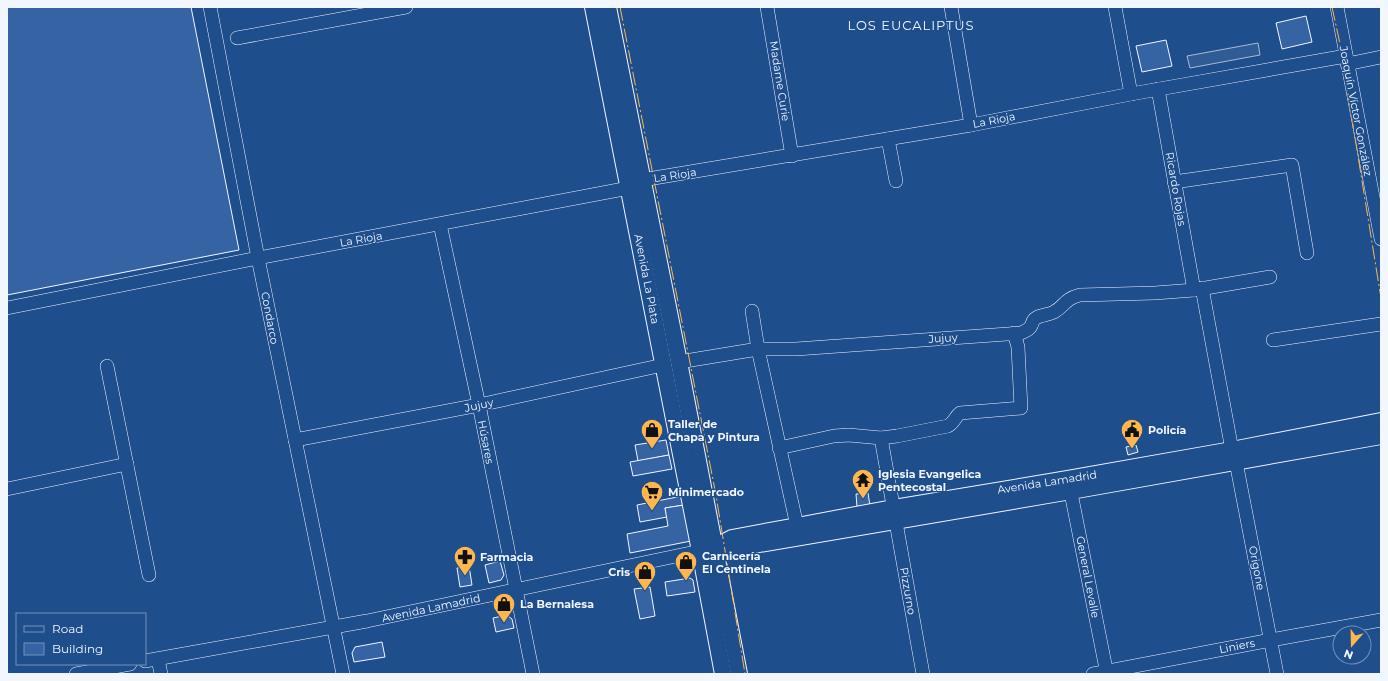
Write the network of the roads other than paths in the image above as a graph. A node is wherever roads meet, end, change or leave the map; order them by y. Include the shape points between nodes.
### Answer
1 (210, 7) edge
2 (406, 7) edge
3 (593, 7) edge
4 (608, 7) edge
5 (767, 7) edge
6 (950, 7) edge
7 (1115, 7) edge
8 (1337, 7) edge
9 (237, 38) dead end
10 (1381, 57) edge
11 (1346, 60) junction
12 (1158, 89) junction
13 (1131, 94) junction
14 (971, 125) junction
15 (888, 139) junction
16 (792, 156) junction
17 (896, 181) dead end
18 (1174, 182) junction
19 (635, 184) junction
20 (440, 224) junction
21 (1381, 235) edge
22 (1307, 253) dead end
23 (258, 258) junction
24 (1270, 277) dead end
25 (1198, 289) junction
26 (7, 308) edge
27 (752, 311) dead end
28 (1381, 324) edge
29 (1014, 333) junction
30 (1273, 340) dead end
31 (758, 349) junction
32 (679, 362) junction
33 (663, 365) junction
34 (107, 366) dead end
35 (479, 405) junction
36 (1381, 421) edge
37 (1381, 436) edge
38 (881, 438) junction
39 (295, 440) junction
40 (779, 448) junction
41 (1234, 456) junction
42 (127, 464) junction
43 (1069, 485) junction
44 (7, 489) edge
45 (894, 514) junction
46 (798, 526) junction
47 (708, 549) junction
48 (149, 575) dead end
49 (516, 590) junction
50 (1381, 620) edge
51 (333, 628) junction
52 (1271, 640) junction
53 (158, 659) junction
54 (146, 661) edge
55 (125, 665) edge
56 (1107, 673) edge
57 (76, 674) edge
58 (162, 674) edge
59 (343, 674) edge
60 (533, 674) edge
61 (723, 674) edge
62 (739, 674) edge
63 (923, 674) edge
64 (1093, 674) edge
65 (1277, 674) edge

1 - 23 street, Condarco
2 - 9 street
3 - 19 main road, Avenida La Plata
4 - 19 main road, Avenida La Plata
5 - 16 street, Madame Curie
6 - 14 street
7 - 13 street
8 - 11 street, Joaquín Víctor González
10 - 11 street, La Rioja
11 - 12 street, La Rioja
11 - 21 street, Joaquín Víctor González
12 - 13 street, La Rioja
12 - 18 street, Ricardo Rojas
13 - 14 street, La Rioja
14 - 15 street, La Rioja
15 - 16 street, La Rioja
15 - 17 street
16 - 19 street, La Rioja
18 - 22 street via 1292,165
18 - 25 street, Ricardo Rojas
19 - 20 street, La Rioja
19 - 32 main road, Avenida La Plata
19 - 33 main road, Avenida La Plata
20 - 23 street, La Rioja
20 - 35 street, Húsares
23 - 26 street, La Rioja
23 - 39 street, Condarco
24 - 25 street, Jujuy
25 - 29 street, Jujuy via 1080,295 1066,301 1056,311 1037,317 1028,330
25 - 41 street, Ricardo Rojas
27 - 31 street
28 - 30 street
29 - 31 street, Jujuy via 796,350
29 - 38 street via 1018,347 1021,408 960,413 948,426
31 - 32 street, Jujuy
31 - 40 street
32 - 47 main road, Avenida La Plata
33 - 35 street, Jujuy
33 - 47 main road, Avenida La Plata
34 - 42 street
35 - 39 street, Jujuy
35 - 49 street, Húsares
36 - 41 main road, Avenida Lamadrid
37 - 41 main road, Avenida Lamadrid
38 - 40 street via 834,436
38 - 45 street, Pizzurno
39 - 51 street, Condarco
40 - 46 street
41 - 43 main road, Avenida Lamadrid
41 - 52 street, Origone
42 - 44 street
42 - 48 street
43 - 45 main road, Avenida Lamadrid
43 - 56 street, General Levalle
45 - 46 main road, Avenida Lamadrid
45 - 47 main road, Avenida Lamadrid via 733,549
45 - 63 street, Pizzurno
46 - 47 main road, Avenida Lamadrid via 732,538
47 - 49 street, Avenida Lamadrid
47 - 61 main road
47 - 62 main road
49 - 51 street, Avenida Lamadrid
49 - 60 street, Húsares
50 - 52 street, Liniers
51 - 53 street, Avenida Lamadrid
51 - 59 street, Condarco
52 - 56 street, Liniers
52 - 65 street, Origone
53 - 54 street, Avenida Lamadrid
53 - 58 street
55 - 57 street
56 - 64 street, Liniers

